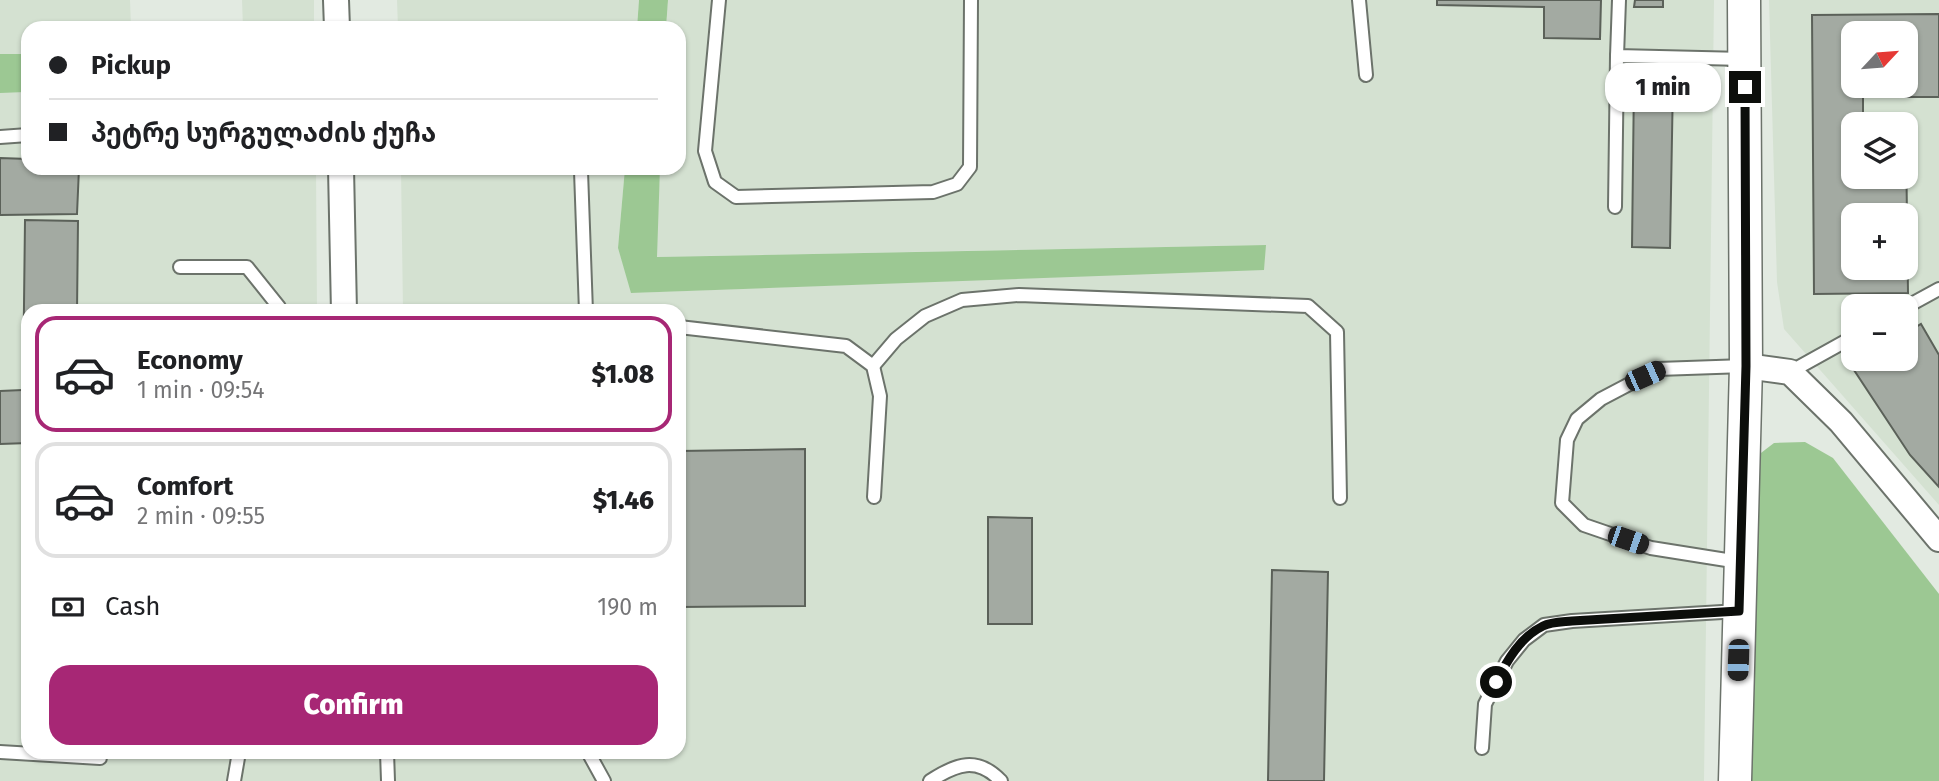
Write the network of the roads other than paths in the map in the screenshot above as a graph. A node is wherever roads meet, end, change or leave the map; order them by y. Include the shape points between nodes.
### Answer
1 (337, 0) edge
2 (719, 0) edge
3 (971, 0) edge
4 (1359, 0) edge
5 (1619, 0) edge
6 (1744, 0) edge
7 (337, 21) edge
8 (1617, 56) junction
9 (1745, 59) junction
10 (1366, 75) dead end
11 (21, 136) edge
12 (0, 137) edge
13 (341, 175) edge
14 (581, 175) edge
15 (1615, 207) dead end
16 (180, 267) dead end
17 (1939, 289) edge
18 (1918, 300) edge
19 (277, 304) edge
20 (344, 304) edge
21 (586, 304) edge
22 (686, 328) edge
23 (1841, 344) edge
24 (873, 366) junction
25 (1746, 366) junction
26 (1790, 372) junction
27 (874, 497) dead end
28 (1340, 498) dead end
29 (1939, 539) edge
30 (1740, 562) junction
31 (1739, 611) junction
32 (1482, 748) dead end
33 (0, 752) edge
34 (21, 753) edge
35 (238, 759) edge
36 (387, 759) edge
37 (592, 759) edge
38 (234, 781) edge
39 (388, 781) edge
40 (604, 781) edge
41 (930, 781) edge
42 (1001, 781) edge
43 (1735, 781) edge

1 - 7 street
2 - 3 lane via 705,151 715,182 736,197 933,192 957,184 970,167
4 - 10 lane
5 - 8 lane
6 - 9 street
8 - 9 lane
8 - 15 lane
9 - 25 street
11 - 12 lane
13 - 20 street
14 - 21 lane
16 - 19 lane via 247,267
17 - 18 lane
22 - 24 lane via 846,346
23 - 26 lane
24 - 27 lane via 880,396
24 - 28 lane via 896,339 925,316 962,300 1019,295 1308,306 1337,332
25 - 26 street
25 - 30 street
25 - 30 lane via 1658,369 1601,399 1577,419 1567,440 1562,503 1584,525 1651,548
26 - 29 street via 1842,422
30 - 31 street
31 - 32 lane via 1544,625 1507,661 1490,693
31 - 43 street
33 - 34 lane
35 - 38 lane
36 - 39 lane
37 - 40 lane
41 - 42 lane via 961,765 975,765 991,770

